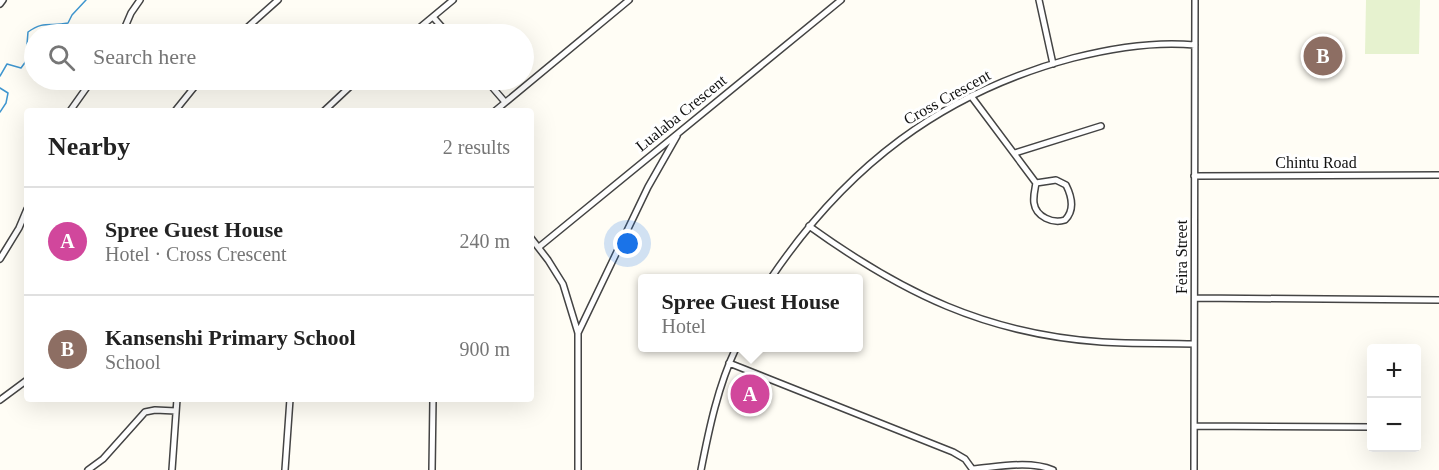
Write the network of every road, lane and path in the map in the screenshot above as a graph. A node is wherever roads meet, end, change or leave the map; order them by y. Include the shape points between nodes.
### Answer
1 (3, 0) edge
2 (140, 0) edge
3 (278, 0) edge
4 (453, 0) edge
5 (629, 0) edge
6 (841, 0) edge
7 (1039, 0) edge
8 (1196, 0) edge
9 (0, 4) edge
10 (433, 17) junction
11 (126, 24) edge
12 (251, 24) edge
13 (424, 24) edge
14 (439, 24) edge
15 (1194, 45) junction
16 (1053, 64) junction
17 (534, 78) edge
18 (85, 90) edge
19 (192, 90) edge
20 (346, 90) edge
21 (495, 90) edge
22 (520, 90) edge
23 (971, 96) junction
24 (505, 102) junction
25 (72, 108) edge
26 (177, 108) edge
27 (327, 108) edge
28 (498, 108) edge
29 (1101, 126) dead end
30 (679, 132) junction
31 (1015, 153) junction
32 (651, 155) junction
33 (660, 164) junction
34 (1194, 176) junction
35 (1439, 176) edge
36 (1036, 183) junction
37 (24, 216) edge
38 (808, 226) junction
39 (534, 241) edge
40 (539, 247) junction
41 (0, 259) edge
42 (774, 274) edge
43 (1195, 298) junction
44 (1439, 300) edge
45 (578, 333) junction
46 (1194, 344) junction
47 (734, 352) edge
48 (729, 363) junction
49 (24, 382) edge
50 (0, 400) edge
51 (177, 402) edge
52 (290, 402) edge
53 (433, 402) edge
54 (176, 411) junction
55 (1195, 426) junction
56 (1367, 427) edge
57 (973, 469) edge
58 (88, 470) edge
59 (172, 470) edge
60 (285, 470) edge
61 (432, 470) edge
62 (578, 470) edge
63 (701, 470) edge
64 (1053, 470) edge
65 (1194, 470) edge

1 - 9 street
2 - 11 street
3 - 12 street
4 - 10 street
5 - 17 street
6 - 30 street, Lualaba Crescent
7 - 16 street
8 - 15 street, Feira Street
10 - 13 street
10 - 14 street
15 - 16 street, Cross Crescent via 1133,46
15 - 34 street, Feira Street
16 - 23 street, Cross Crescent
18 - 25 street
19 - 26 street
20 - 27 street
21 - 24 street
22 - 24 street
23 - 31 street
23 - 38 street, Cross Crescent via 888,148
24 - 28 street
29 - 31 street
30 - 32 street, Lualaba Crescent
30 - 33 street
31 - 36 street
32 - 33 street
32 - 40 street, Lualaba Crescent
33 - 45 street
34 - 35 street, Chintu Road
34 - 43 street, Feira Street
36 - 36 street via 1034,201 1042,217 1051,221 1070,216 1072,201 1066,185 1056,180
37 - 41 street
38 - 42 street, Cross Crescent
38 - 46 street via 898,285 945,307 1002,326 1102,342
39 - 40 street
40 - 45 street via 563,284
43 - 44 street
43 - 46 street, Feira Street
45 - 62 street
46 - 55 street, Feira Street
47 - 48 street
48 - 57 street via 953,452
48 - 63 street
49 - 50 street
51 - 54 street
52 - 60 street
53 - 61 street
54 - 58 street via 145,412 105,457
54 - 59 street
55 - 56 street
55 - 65 street, Feira Street
57 - 64 street via 1019,465

